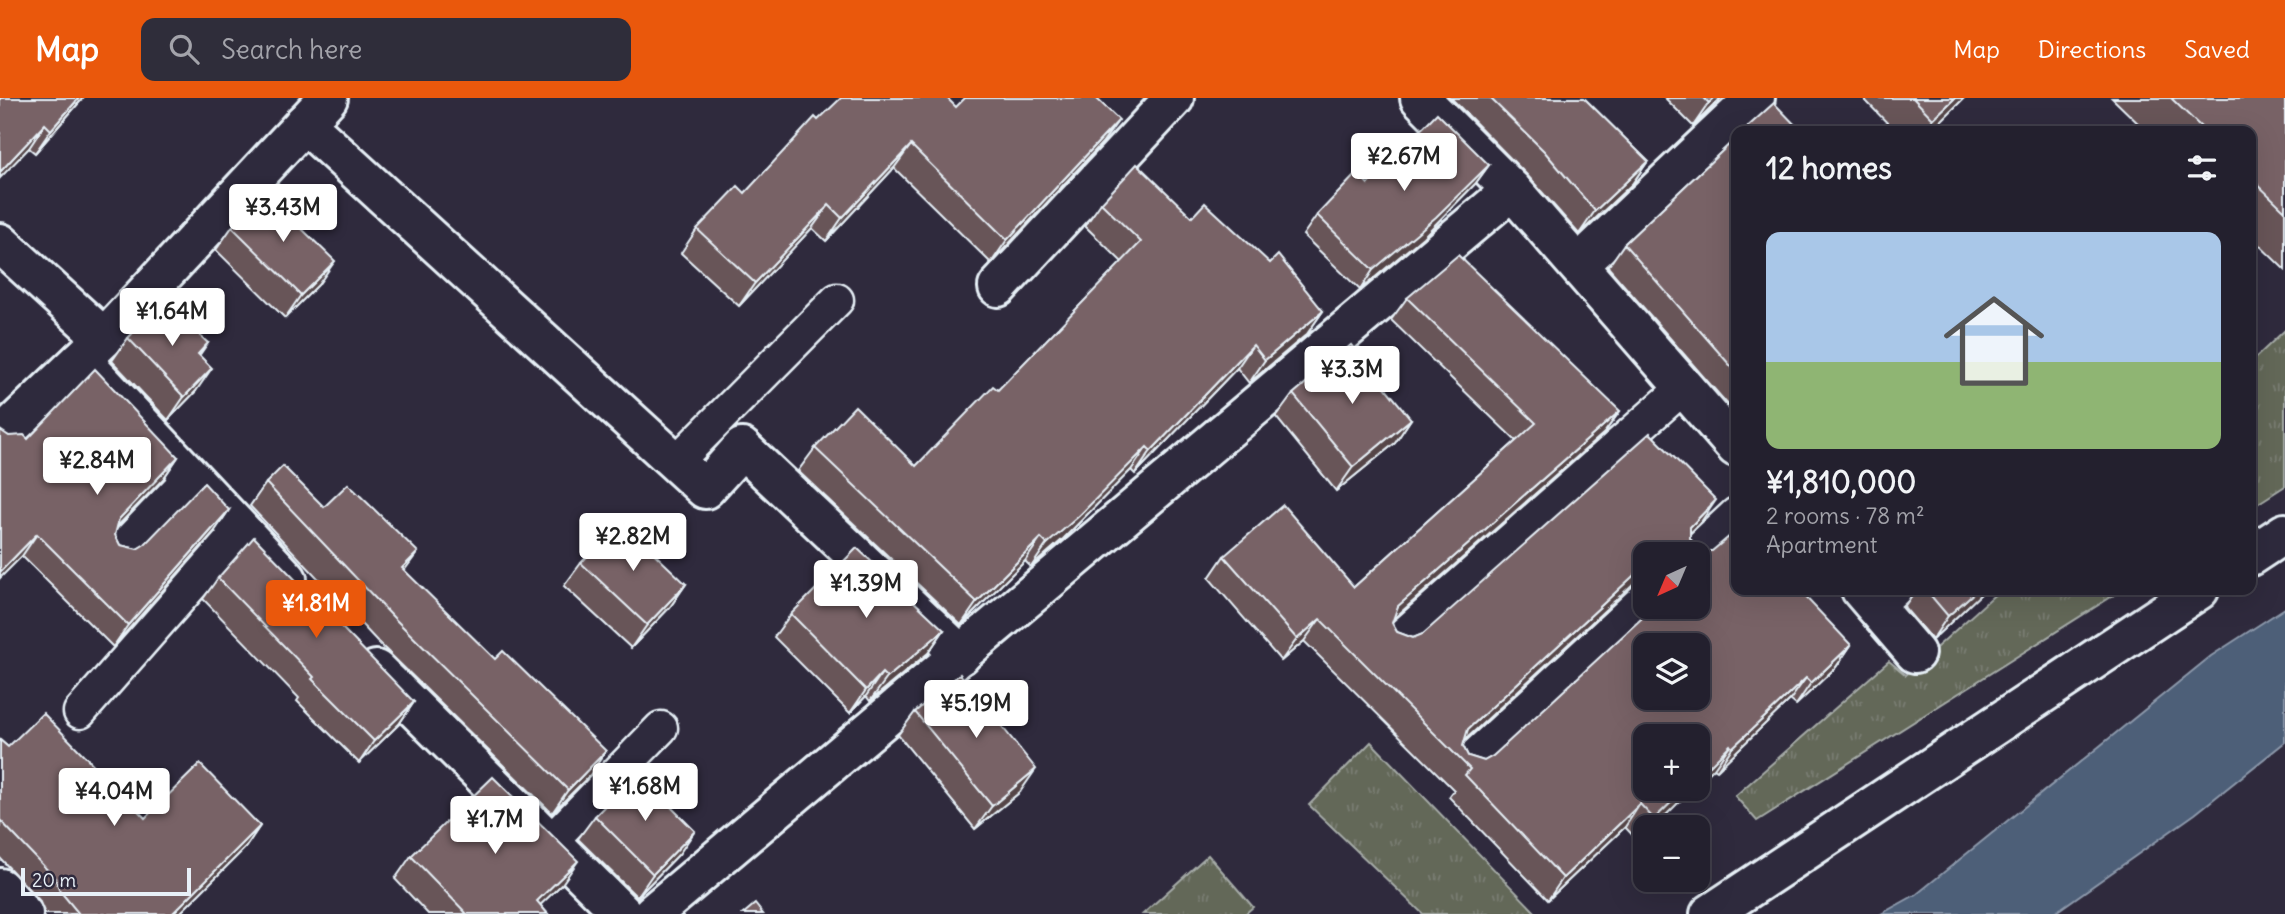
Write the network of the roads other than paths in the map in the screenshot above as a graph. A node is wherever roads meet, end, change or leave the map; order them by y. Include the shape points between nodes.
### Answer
1 (1174, 98) edge
2 (1420, 98) edge
3 (1755, 98) edge
4 (316, 111) edge
5 (1512, 190) junction
6 (0, 243) edge
7 (1578, 265) junction
8 (998, 287) dead end
9 (837, 300) dead end
10 (92, 349) junction
11 (1684, 387) junction
12 (0, 437) edge
13 (1731, 441) edge
14 (675, 463) junction
15 (192, 475) junction
16 (1731, 519) edge
17 (240, 530) junction
18 (2285, 533) edge
19 (1706, 542) edge
20 (2256, 552) edge
21 (117, 553) edge
22 (2191, 595) edge
23 (1877, 596) edge
24 (315, 608) edge
25 (1633, 609) edge
26 (1395, 642) edge
27 (353, 647) edge
28 (1915, 653) dead end
29 (961, 655) junction
30 (80, 712) dead end
31 (661, 728) dead end
32 (1465, 765) edge
33 (550, 842) junction
34 (0, 888) edge
35 (23, 914) edge
36 (624, 914) edge
37 (652, 914) edge
38 (1710, 914) edge

1 - 8 street
2 - 5 street
3 - 7 street
4 - 10 street
4 - 14 street
5 - 7 street
5 - 29 street
6 - 10 street
7 - 11 street
9 - 14 lane
10 - 12 street
10 - 15 street
11 - 13 street
11 - 26 lane
14 - 29 street via 705,489 742,448
15 - 17 street
15 - 21 lane
16 - 19 lane
17 - 24 street
17 - 30 lane
18 - 20 street
22 - 38 street
23 - 28 street
25 - 32 lane
27 - 33 street
29 - 37 street
31 - 33 lane
33 - 36 street
34 - 35 street

